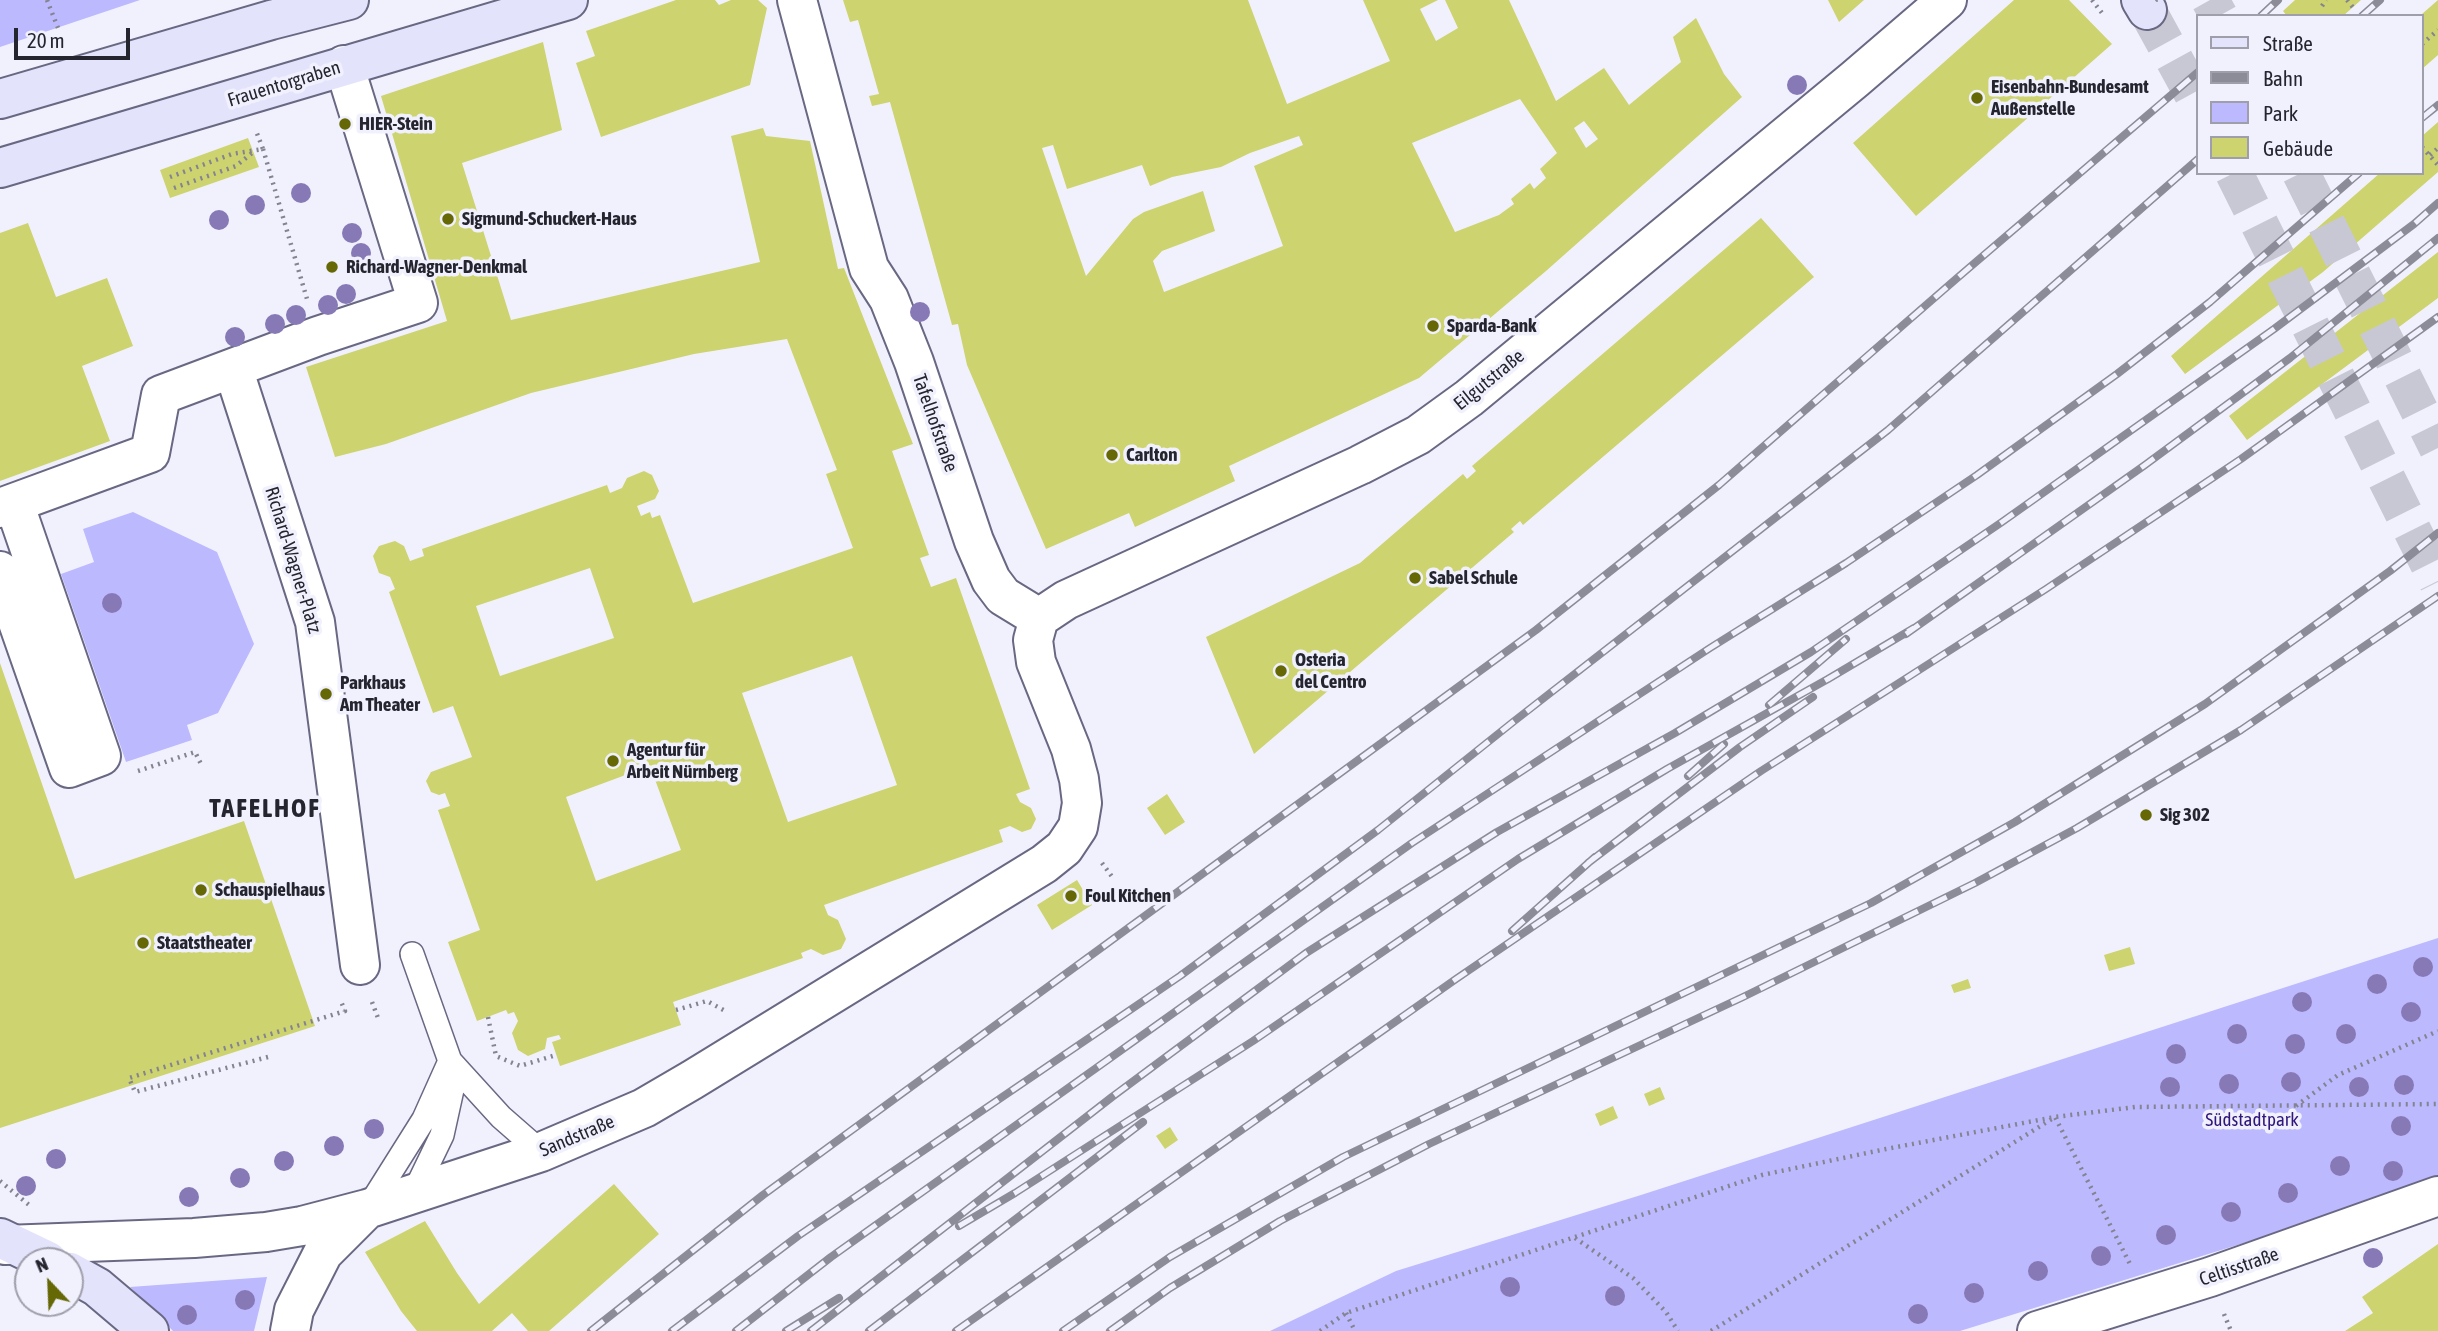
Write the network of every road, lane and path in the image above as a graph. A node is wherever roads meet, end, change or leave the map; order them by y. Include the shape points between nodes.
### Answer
1 (47, 0) edge
2 (349, 0) edge
3 (797, 0) edge
4 (1947, 0) edge
5 (2326, 0) edge
6 (2347, 0) edge
7 (549, 2) edge
8 (313, 5) edge
9 (2322, 6) dead end
10 (2355, 10) dead end
11 (58, 28) dead end
12 (2438, 30) edge
13 (2424, 42) edge
14 (344, 65) junction
15 (0, 99) edge
16 (255, 127) dead end
17 (2438, 148) edge
18 (263, 149) junction
19 (2424, 149) edge
20 (254, 152) junction
21 (2430, 155) junction
22 (2438, 165) edge
23 (0, 169) edge
24 (170, 177) dead end
25 (174, 188) dead end
26 (318, 336) junction
27 (233, 368) junction
28 (7, 506) edge
29 (0, 571) edge
30 (1039, 618) junction
31 (101, 756) junction
32 (202, 766) dead end
33 (412, 954) dead end
34 (360, 965) dead end
35 (340, 997) dead end
36 (720, 1009) dead end
37 (676, 1010) dead end
38 (488, 1017) dead end
39 (2438, 1031) edge
40 (556, 1055) dead end
41 (268, 1057) dead end
42 (450, 1061) junction
43 (2438, 1104) edge
44 (2295, 1107) junction
45 (2055, 1117) junction
46 (541, 1152) junction
47 (0, 1181) edge
48 (414, 1193) junction
49 (2438, 1196) edge
50 (30, 1206) dead end
51 (367, 1209) junction
52 (1574, 1238) junction
53 (4, 1243) edge
54 (84, 1280) edge
55 (2147, 1298) junction
56 (1346, 1312) junction
57 (149, 1331) edge
58 (290, 1331) edge
59 (1320, 1331) edge
60 (1355, 1331) edge
61 (1678, 1331) edge
62 (1711, 1331) edge
63 (2037, 1331) edge

1 - 11 path
2 - 8 main road
3 - 30 street, Tafelhofstraße via 869,268 889,299 914,362 974,541 1003,596
4 - 30 street, Eilgutstraße via 1418,435 1066,600
5 - 9 path
6 - 10 path
7 - 14 main road, Frauentorgraben
8 - 15 main road
12 - 13 path
14 - 23 main road, Frauentorgraben
14 - 26 street via 418,303
16 - 18 path
17 - 21 path
18 - 20 path
18 - 26 path
19 - 21 path
20 - 24 path via 232,154
20 - 25 path via 236,166
21 - 22 path
26 - 27 street
27 - 28 street via 160,395 150,453
27 - 34 street, Richard-Wagner-Platz via 315,622
28 - 31 street
29 - 31 street via 69,768
30 - 46 street, Sandstraße via 1033,640 1036,662 1071,749 1082,803 1078,827 1064,848 645,1108
31 - 32 path via 108,780 195,752
33 - 42 lane
35 - 41 path via 345,1011 129,1078 135,1093
36 - 37 path via 706,1001
38 - 40 path via 496,1056 520,1066
39 - 44 path via 2337,1075
42 - 46 lane via 501,1117
42 - 48 lane via 453,1085 442,1135
42 - 51 lane via 424,1119
43 - 44 path
44 - 45 path via 2135,1107
45 - 52 path via 1762,1175
45 - 55 path
45 - 62 path
46 - 48 street, Sandstraße
47 - 50 path
48 - 51 street, Sandstraße
49 - 55 street, Celtisstraße
51 - 53 street, Sandstraße via 267,1232
51 - 58 street via 323,1253 294,1310
52 - 56 path
52 - 61 path via 1633,1278
54 - 57 main road
55 - 63 street, Celtisstraße
56 - 59 path
56 - 60 path

